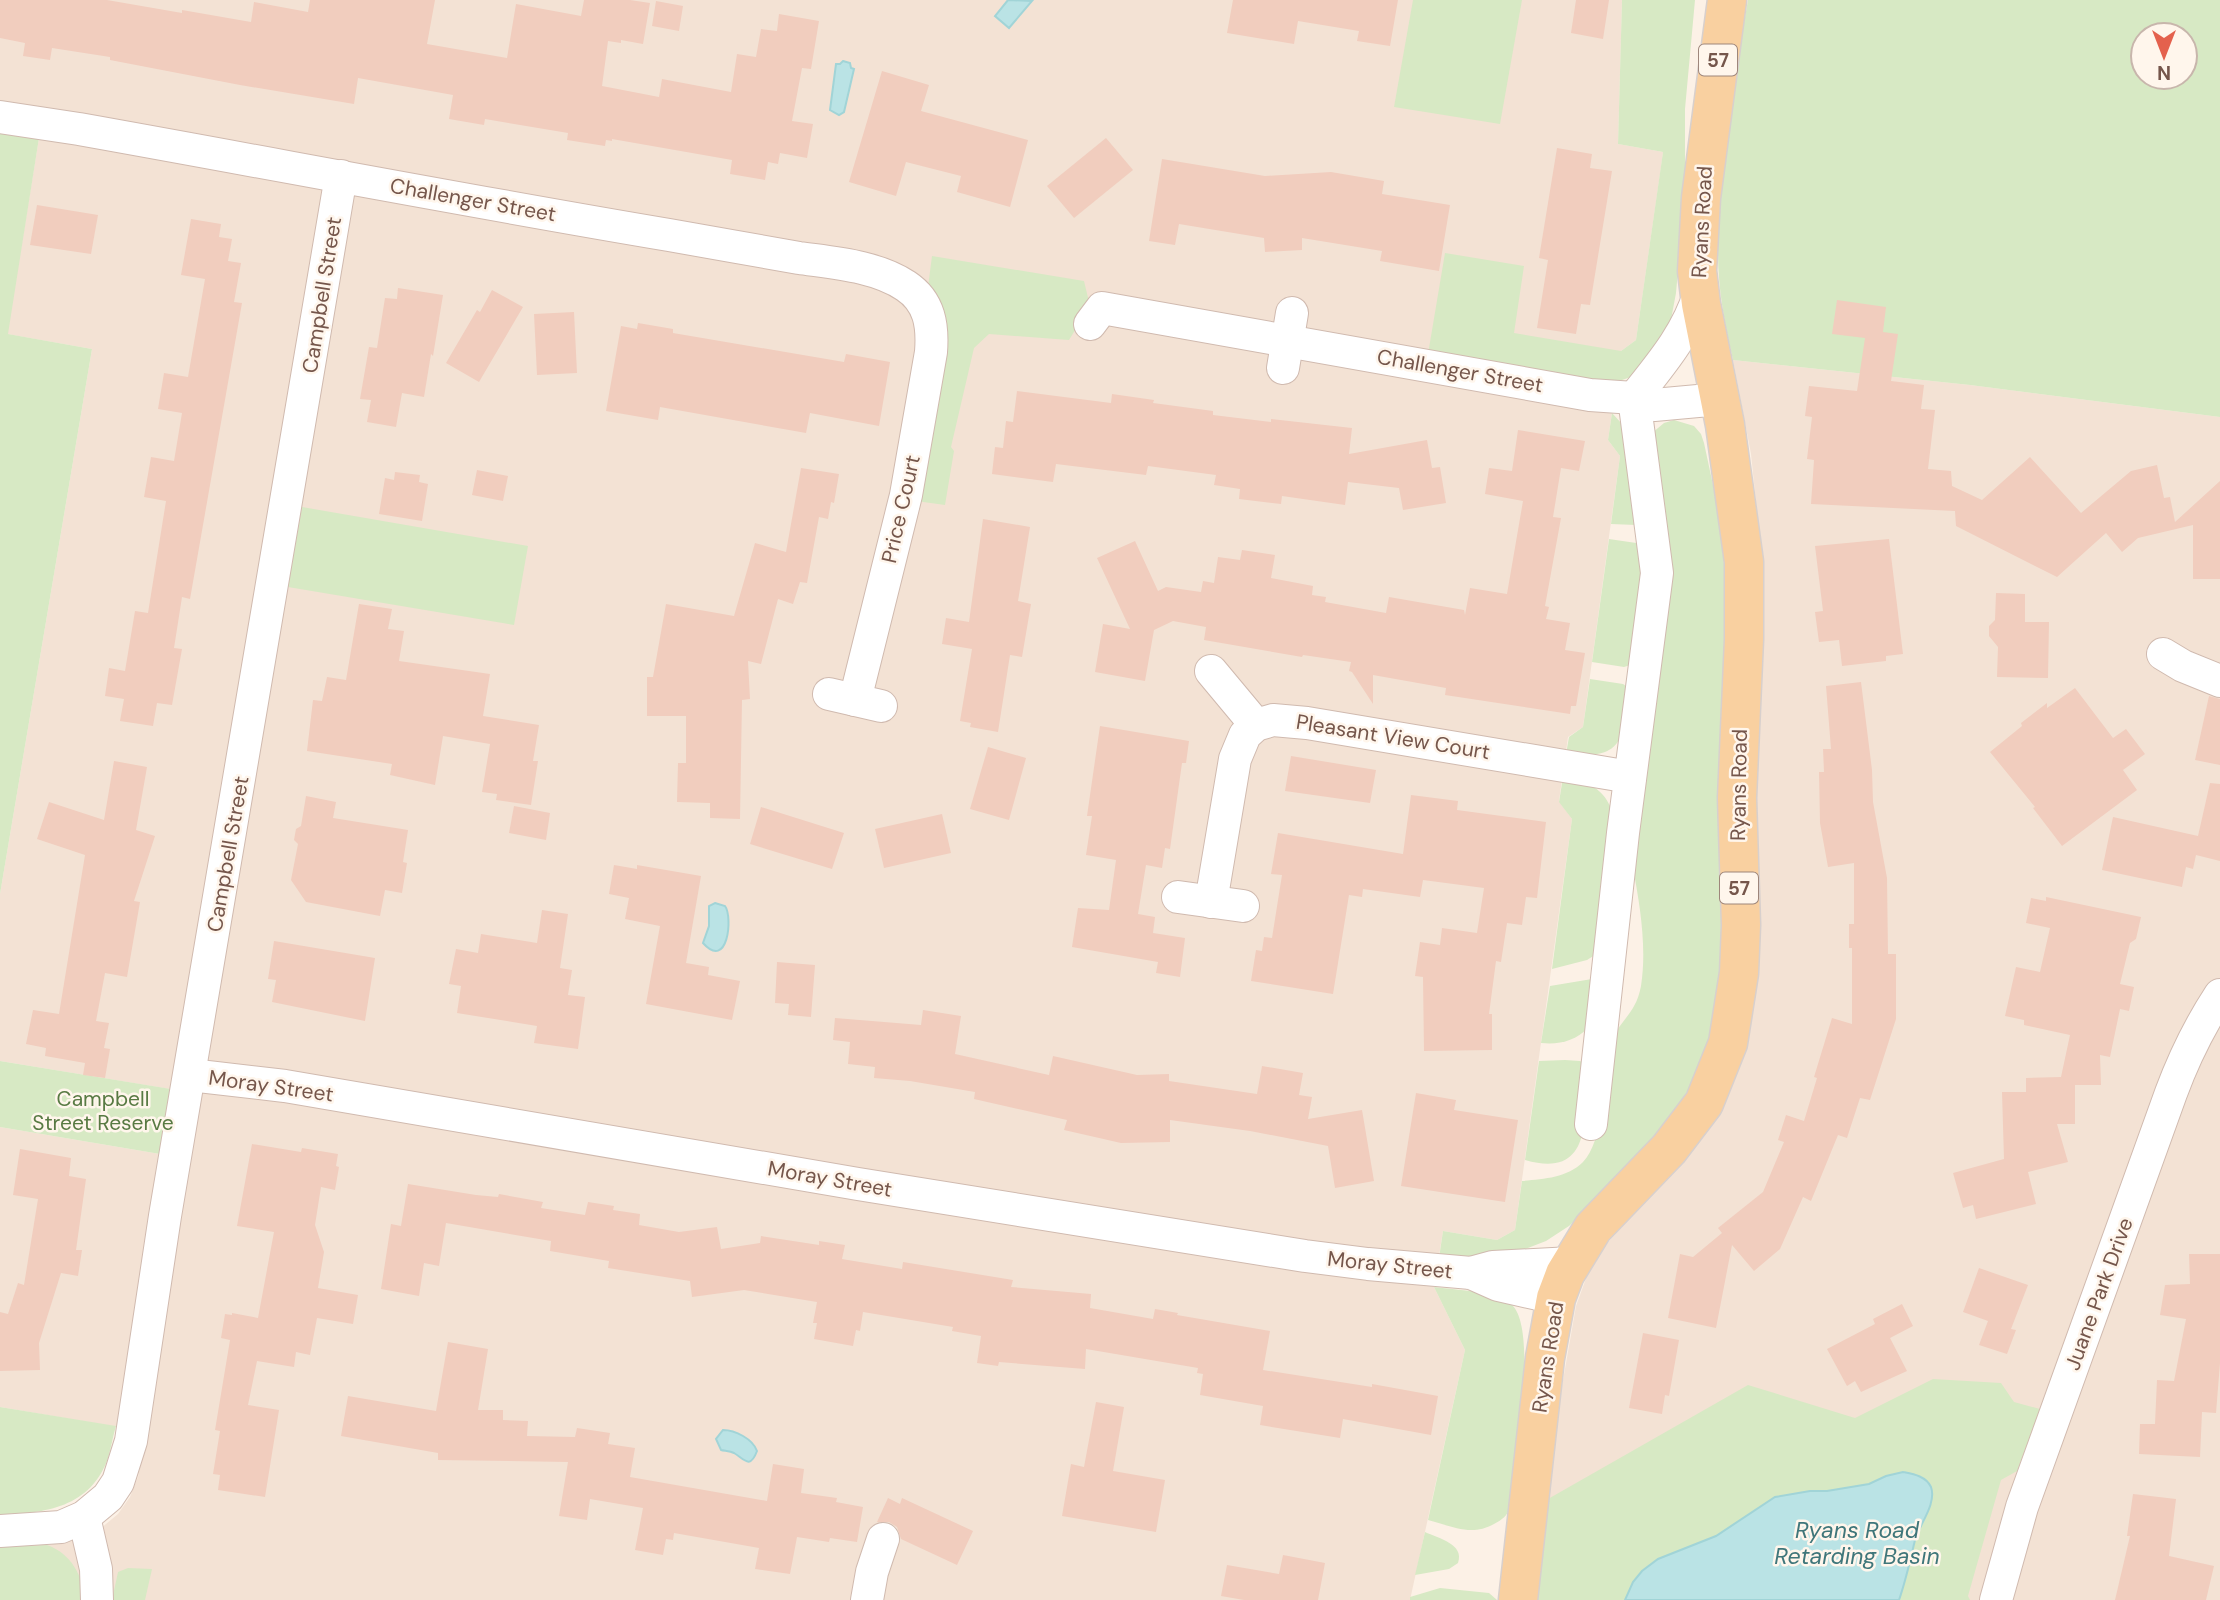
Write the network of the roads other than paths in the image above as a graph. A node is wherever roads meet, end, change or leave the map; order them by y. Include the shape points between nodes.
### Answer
1 (1727, 0) edge
2 (0, 117) edge
3 (341, 176) junction
4 (1700, 292) junction
5 (1096, 307) dead end
6 (929, 316) joint
7 (1718, 388) junction
8 (1634, 398) junction
9 (2163, 654) dead end
10 (1211, 671) dead end
11 (2220, 681) edge
12 (855, 700) dead end
13 (1256, 725) junction
14 (1630, 777) junction
15 (1178, 897) dead end
16 (1211, 902) junction
17 (1243, 906) dead end
18 (2220, 995) edge
19 (190, 1075) junction
20 (1591, 1124) dead end
21 (1572, 1263) junction
22 (1471, 1273) junction
23 (1556, 1298) junction
24 (84, 1517) junction
25 (0, 1531) edge
26 (883, 1539) dead end
27 (97, 1600) edge
28 (867, 1600) edge
29 (1518, 1600) edge
30 (1996, 1600) edge

1 - 4 main road, Ryans Road / 57 via 1698,225
2 - 3 street, Challenger Street
3 - 6 street, Challenger Street via 870,271 907,286
3 - 19 street, Campbell Street
4 - 7 main road, Ryans Road / 57
4 - 8 street via 1679,339
5 - 8 street, Challenger Street via 1590,395
6 - 12 street, Price Court via 931,352 911,471
7 - 8 street, Challenger Street via 1654,405
7 - 21 main road, Ryans Road / 57 via 1744,575 1737,797 1740,973 1734,1010 1728,1043 1704,1103 1669,1149 1593,1228
8 - 14 street via 1657,573
9 - 11 street
10 - 13 street
13 - 14 street, Pleasant View Court via 1273,720 1307,723
13 - 16 street via 1245,735 1235,759
14 - 20 street
15 - 16 street
16 - 17 street
18 - 30 street, Juane Park Drive via 2196,1035 2171,1093 2022,1507
19 - 22 street, Moray Street via 285,1086 1305,1256
19 - 24 street, Campbell Street via 131,1441 118,1482
21 - 22 street, Moray Street via 1493,1267
21 - 23 main road, Ryans Road / 57
22 - 23 street, Moray Street via 1497,1285
23 - 29 main road, Ryans Road / 57
24 - 25 street via 61,1527
24 - 27 street
26 - 28 street

